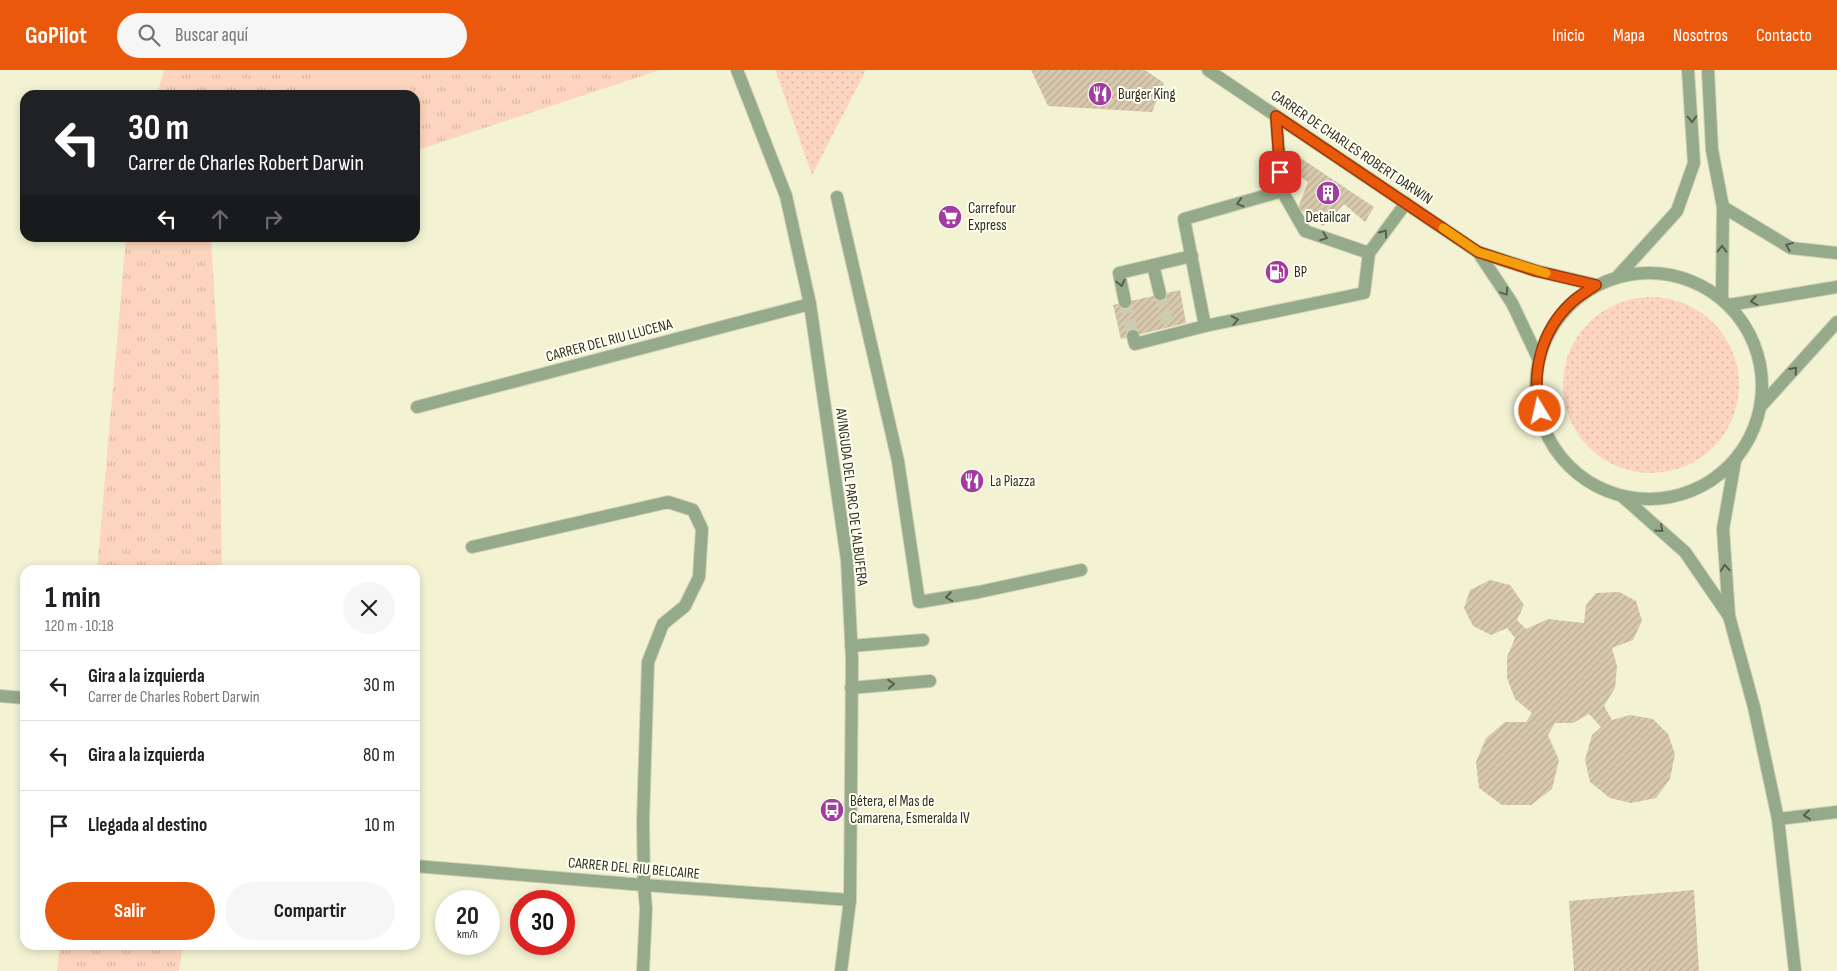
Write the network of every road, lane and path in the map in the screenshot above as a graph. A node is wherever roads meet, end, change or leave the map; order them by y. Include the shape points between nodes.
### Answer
1 (737, 70) edge
2 (1208, 70) edge
3 (1688, 70) edge
4 (1708, 70) edge
5 (1716, 70) edge
6 (1710, 90) junction
7 (1276, 116) junction
8 (1282, 191) junction
9 (837, 197) dead end
10 (1406, 203) junction
11 (1723, 207) junction
12 (1478, 252) junction
13 (1368, 253) junction
14 (1837, 253) edge
15 (1192, 256) junction
16 (1153, 265) junction
17 (1618, 276) junction
18 (1596, 285) junction
19 (1837, 287) edge
20 (1160, 294) tunnel mouth
21 (1125, 302) tunnel mouth
22 (1725, 302) junction
23 (810, 304) junction
24 (1837, 322) edge
25 (1205, 326) junction
26 (1133, 336) dead end
27 (1538, 358) junction
28 (1761, 406) junction
29 (417, 407) dead end
30 (1735, 461) junction
31 (1623, 497) junction
32 (472, 547) dead end
33 (1081, 570) dead end
34 (1729, 616) junction
35 (923, 640) dead end
36 (851, 646) junction
37 (930, 681) dead end
38 (852, 688) junction
39 (0, 696) edge
40 (20, 698) edge
41 (1837, 812) edge
42 (1778, 819) junction
43 (420, 866) edge
44 (644, 885) junction
45 (850, 900) junction
46 (643, 971) edge
47 (841, 971) edge
48 (1795, 971) edge

1 - 23 street, AVINGUDA DEL PARC DE L'ALBUFERA via 786,196
2 - 7 street, CARRER DE CHARLES ROBERT DARWIN
3 -> 17 street via 1694,163 1677,211
4 - 6 street
5 - 6 street
6 - 11 street via 1712,150
7 - 8 street
7 - 10 street, CARRER DE CHARLES ROBERT DARWIN
8 -> 13 street via 1305,231
8 -> 15 street via 1184,219
33 -> 9 street via 919,602 898,461
10 - 12 street, CARRER DE CHARLES ROBERT DARWIN
13 -> 10 street
14 -> 11 street via 1791,248
22 -> 11 street
12 - 18 street, CARRER DE CHARLES ROBERT DARWIN via 1536,271
12 -> 27 street, CARRER DE CHARLES ROBERT DARWIN via 1512,303
25 -> 13 street via 1364,293
15 - 16 street
15 - 25 street
16 - 20 street
16 -> 21 street via 1120,273
17 - 18 street
17 - 22 street via 1655,272 1690,280
18 - 27 street via 1570,303 1551,328
19 -> 22 street
22 - 28 street via 1751,334 1762,369
23 - 29 street, CARRER DEL RIU LLUCENA
23 - 36 street, AVINGUDA DEL PARC DE L'ALBUFERA via 846,560
28 -> 24 street
25 - 26 street via 1169,332 1135,344
27 - 31 street via 1536,394 1544,429 1562,460 1590,483
28 - 30 street via 1752,435
30 - 31 street via 1712,481 1684,494 1654,500
34 -> 30 street via 1723,529
31 -> 34 street via 1685,552
32 - 44 street via 668,502 693,510 702,529 699,577 685,606 663,624 648,662
34 - 42 street via 1754,707
35 - 36 street
36 - 38 street, AVINGUDA DEL PARC DE L'ALBUFERA
38 -> 37 street
38 - 45 street, AVINGUDA DEL PARC DE L'ALBUFERA
39 - 40 street
41 -> 42 street
42 - 48 street
43 - 44 street, CARRER DEL RIU BELCAIRE
44 - 45 street, CARRER DEL RIU BELCAIRE
44 - 46 street
45 - 47 street, AVINGUDA DEL PARC DE L'ALBUFERA

